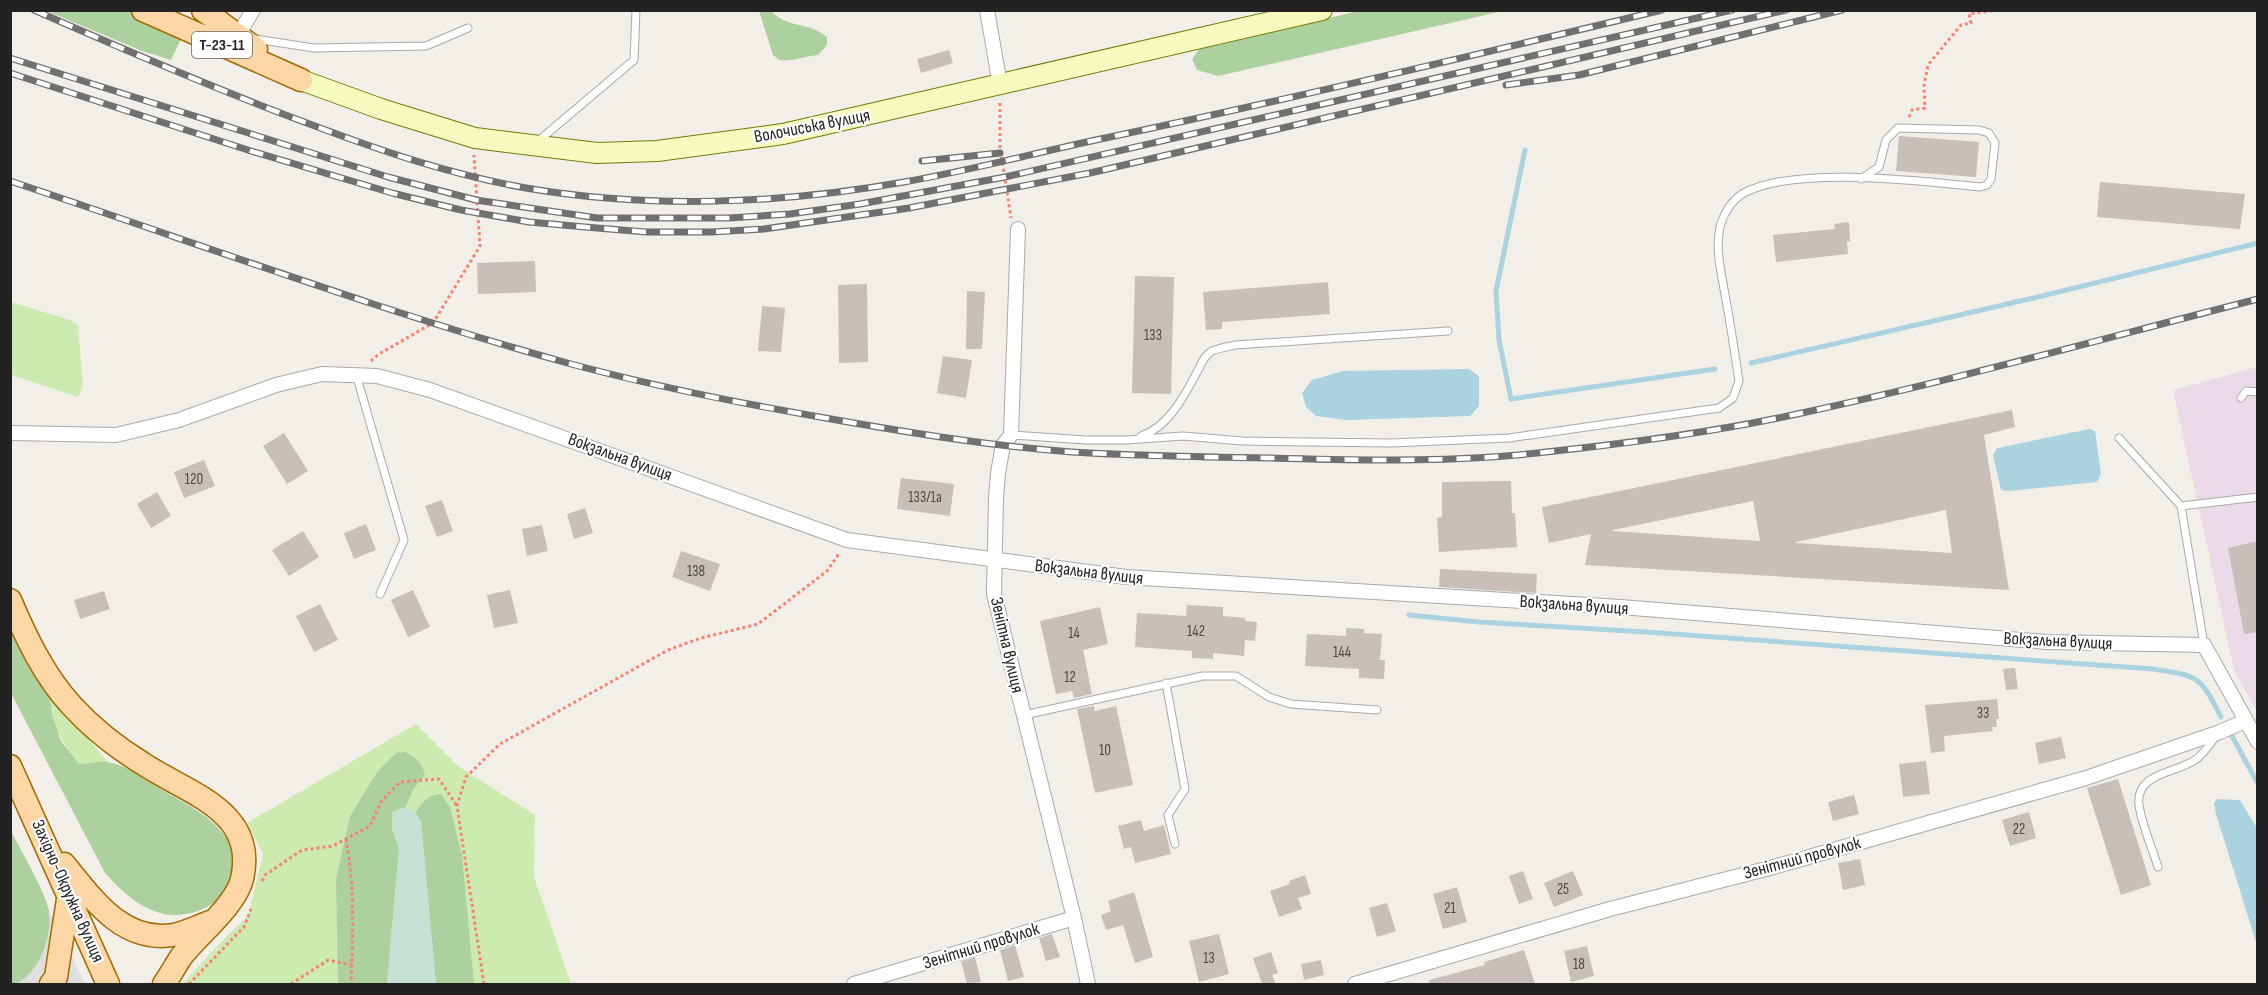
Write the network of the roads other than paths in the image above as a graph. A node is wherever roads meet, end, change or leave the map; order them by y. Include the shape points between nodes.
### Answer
1 (143, 10) edge
2 (203, 10) edge
3 (253, 10) edge
4 (636, 10) edge
5 (987, 10) edge
6 (1322, 10) edge
7 (468, 28) dead end
8 (234, 43) junction
9 (302, 80) joint
10 (1000, 85) junction
11 (532, 145) junction
12 (1861, 178) junction
13 (1018, 229) road end
14 (1448, 331) dead end
15 (356, 374) junction
16 (2258, 392) edge
17 (2241, 398) dead end
18 (10, 433) edge
19 (1011, 435) junction
20 (2119, 438) dead end
21 (1127, 441) junction
22 (2258, 497) edge
23 (2181, 506) junction
24 (994, 560) junction
25 (380, 594) dead end
26 (10, 600) edge
27 (2204, 645) junction
28 (1166, 682) junction
29 (1377, 710) dead end
30 (1024, 715) junction
31 (2245, 721) junction
32 (2220, 732) junction
33 (2258, 742) edge
34 (10, 766) edge
35 (45, 840) junction
36 (1175, 844) dead end
37 (2158, 867) dead end
38 (69, 893) junction
39 (1074, 918) junction
40 (214, 921) junction
41 (51, 984) edge
42 (108, 984) edge
43 (164, 984) edge
44 (854, 984) edge
45 (1088, 984) edge
46 (1355, 984) edge

1 - 8 main road, Т-23-11
2 - 8 main road, Т-23-11
3 - 8 street
4 - 11 lane via 634,60
5 - 10 street
6 - 10 main road, Волочиська вулиця / Т-23-11
7 - 8 lane via 426,46 314,48
8 - 9 main road, Т-23-11
9 - 11 main road, Волочиська вулиця / Т-23-11 via 475,138
10 - 11 main road, Волочиська вулиця / Т-23-11 via 783,134 657,151 597,153
12 - 12 lane via 1980,187 1991,178 1995,142 1989,133 1979,130 1898,128 1886,140 1879,167
12 - 21 lane via 1811,178 1758,187 1740,195 1729,206 1721,224 1719,252 1739,381 1733,398 1719,408 1509,438 1391,443 1242,441 1184,436
13 - 19 street, Зенітна вулиця
14 - 21 lane via 1235,345 1212,351 1203,359 1171,413 1147,434
15 - 18 street, Вокзальна вулиця via 322,374 276,385 179,420 116,435
15 - 24 street, Вокзальна вулиця via 430,390 847,540
15 - 25 lane via 404,540
16 - 17 lane via 2246,391
19 - 21 lane
19 - 24 street, Зенітна вулиця via 1004,445 998,473
20 - 23 lane
22 - 23 lane
23 - 27 lane
24 - 27 street, Вокзальна вулиця via 1126,577 1621,607 2046,642
24 - 30 street, Зенітна вулиця via 994,594
26 - 40 main road via 44,669 71,705 108,740 214,806 236,828 245,850 242,881
27 - 31 street
28 - 29 lane via 1236,676 1269,697 1291,704
28 - 30 lane
28 - 36 lane via 1185,789 1168,815
30 - 39 street, Зенітна вулиця
31 - 32 street, Зенітний провулок
31 - 33 street
32 - 37 lane via 2197,759 2145,784 2139,804
32 - 46 street, Зенітний провулок via 2086,778 1610,909
34 - 35 main road, Західно-Окружна вулиця
35 - 38 main road, Західно-Окружна вулиця
35 - 40 main road via 99,906 123,926 149,934 172,935
38 - 41 main road via 56,977
38 - 42 main road, Західно-Окружна вулиця
39 - 44 street, Зенітний провулок
39 - 45 street, Зенітна вулиця
40 - 43 main road

